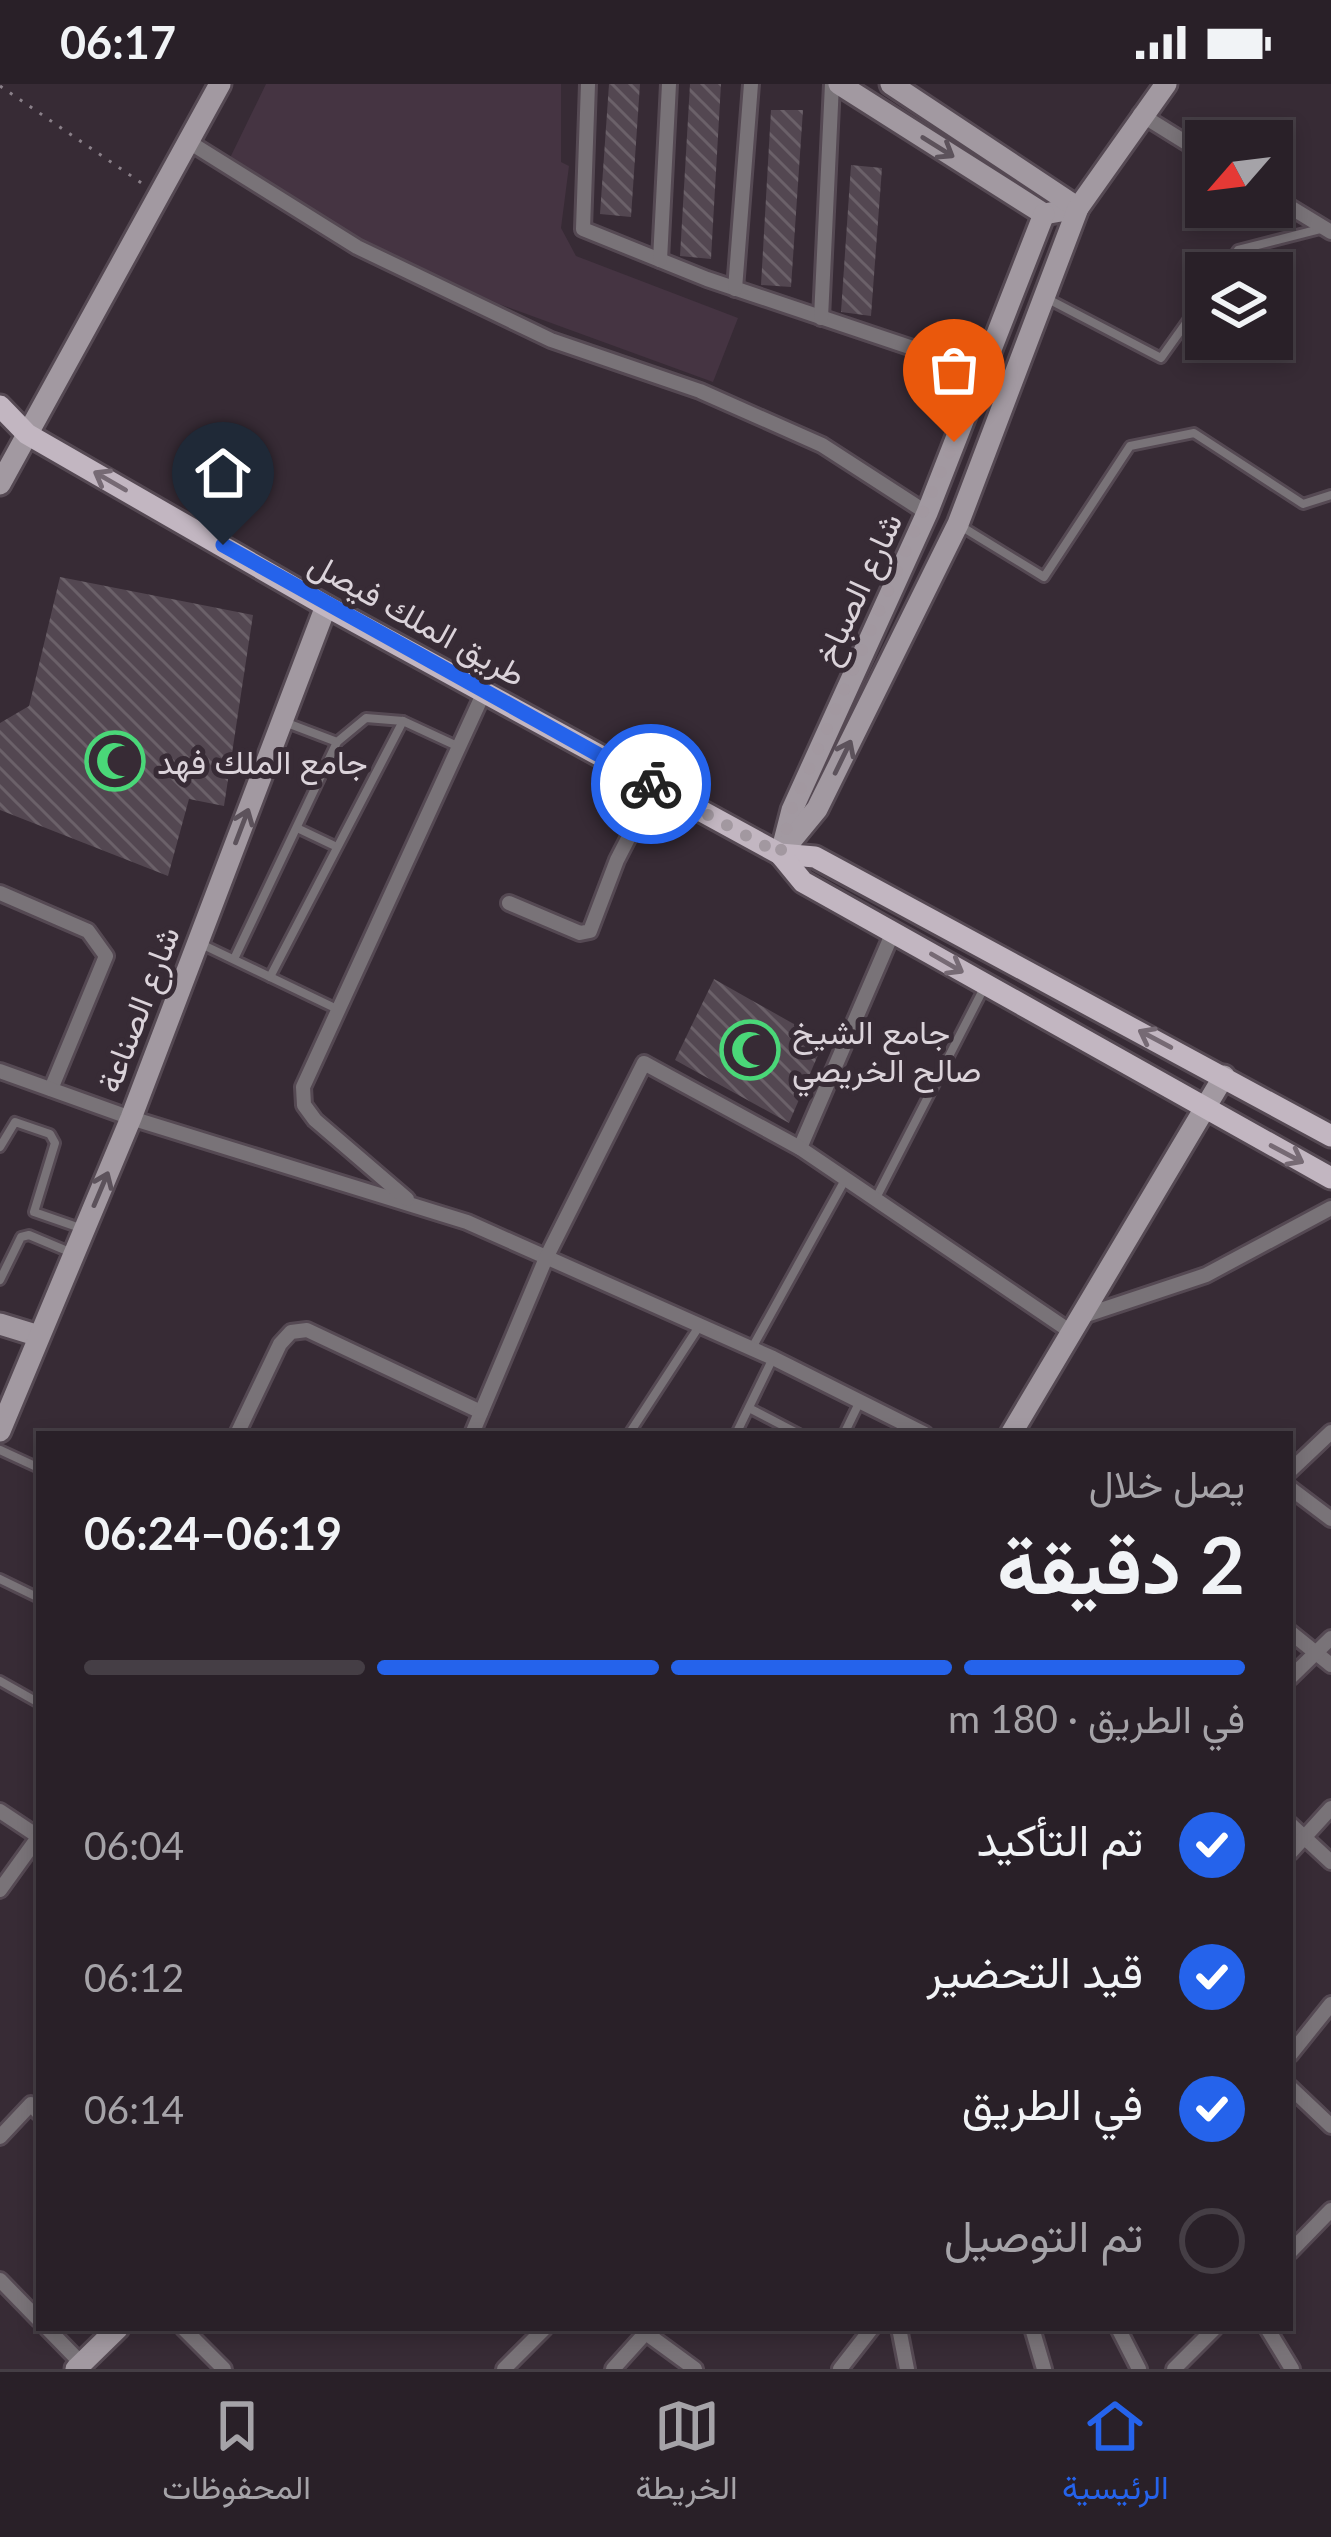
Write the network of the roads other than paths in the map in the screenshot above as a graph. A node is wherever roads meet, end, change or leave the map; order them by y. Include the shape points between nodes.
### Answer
1 (220, 84) edge
2 (588, 84) edge
3 (669, 84) edge
4 (752, 84) edge
5 (836, 84) edge
6 (891, 84) edge
7 (1166, 84) edge
8 (1140, 114) junction
9 (189, 142) junction
10 (1185, 142) edge
11 (1078, 208) junction
12 (1293, 209) edge
13 (1044, 214) junction
14 (1328, 230) edge
15 (1237, 252) edge
16 (660, 260) junction
17 (735, 289) junction
18 (1046, 298) junction
19 (821, 318) junction
20 (1185, 324) edge
21 (981, 371) junction
22 (0, 406) edge
23 (0, 429) edge
24 (27, 434) junction
25 (0, 484) edge
26 (1331, 495) edge
27 (927, 513) junction
28 (958, 524) junction
29 (326, 606) junction
30 (484, 692) junction
31 (282, 721) junction
32 (403, 721) junction
33 (338, 742) junction
34 (459, 746) junction
35 (656, 786) junction
36 (296, 828) junction
37 (337, 847) junction
38 (780, 854) junction
39 (0, 893) edge
40 (509, 903) dead end
41 (892, 932) junction
42 (198, 942) junction
43 (234, 959) junction
44 (270, 976) junction
45 (985, 985) junction
46 (339, 1010) junction
47 (0, 1071) edge
48 (1223, 1076) junction
49 (51, 1089) junction
50 (1202, 1108) junction
51 (131, 1118) junction
52 (1331, 1136) edge
53 (0, 1147) edge
54 (800, 1148) junction
55 (845, 1178) junction
56 (1331, 1178) edge
57 (876, 1198) junction
58 (410, 1203) junction
59 (1331, 1208) edge
60 (84, 1229) junction
61 (74, 1254) junction
62 (546, 1258) junction
63 (0, 1280) edge
64 (0, 1324) edge
65 (1079, 1325) junction
66 (698, 1328) junction
67 (39, 1336) junction
68 (752, 1349) junction
69 (773, 1358) junction
70 (860, 1402) junction
71 (749, 1408) junction
72 (481, 1412) junction
73 (0, 1430) edge
74 (238, 1431) edge
75 (473, 1431) edge
76 (631, 1431) edge
77 (738, 1431) edge
78 (793, 1431) edge
79 (846, 1431) edge
80 (920, 1431) edge
81 (1013, 1431) edge
82 (1331, 1432) edge
83 (0, 1450) edge
84 (36, 1467) edge
85 (1293, 1468) edge
86 (1293, 1490) edge
87 (1331, 1519) edge
88 (0, 1579) edge
89 (36, 1597) edge
90 (1293, 1635) edge
91 (1331, 1638) edge
92 (1316, 1653) junction
93 (1331, 1665) edge
94 (1293, 1675) edge
95 (0, 1682) edge
96 (36, 1701) edge
97 (1331, 1808) edge
98 (0, 1811) edge
99 (1293, 1828) edge
100 (36, 1834) edge
101 (1304, 1838) junction
102 (36, 1840) edge
103 (1293, 1850) edge
104 (1331, 1862) edge
105 (0, 1890) edge
106 (1331, 2004) edge
107 (1293, 2051) edge
108 (1293, 2090) edge
109 (36, 2105) edge
110 (1331, 2126) edge
111 (0, 2137) edge
112 (1331, 2210) edge
113 (1293, 2249) edge
114 (0, 2280) edge
115 (36, 2317) edge
116 (50, 2331) edge
117 (115, 2331) edge
118 (186, 2331) edge
119 (542, 2331) edge
120 (644, 2331) edge
121 (646, 2331) edge
122 (865, 2331) edge
123 (900, 2331) edge
124 (1033, 2331) edge
125 (1120, 2331) edge
126 (1212, 2331) edge
127 (1269, 2331) edge
128 (79, 2366) edge
129 (224, 2369) edge
130 (504, 2369) edge
131 (613, 2369) edge
132 (695, 2369) edge
133 (840, 2369) edge
134 (907, 2369) edge
135 (1044, 2369) edge
136 (1139, 2369) edge
137 (1174, 2369) edge
138 (1292, 2369) edge

1 - 9 street
2 - 16 street via 583,229
3 - 16 street
4 - 17 street
5 -> 13 street
5 - 19 street
6 - 11 street
7 - 8 street
8 - 10 street
8 - 11 street
9 - 24 street
9 - 27 street via 357,248 550,340 700,391 823,445
11 - 13 street
11 - 18 street
12 - 14 street
13 - 21 street, شارع الصباخ
14 - 15 lane
16 - 17 street
17 - 19 street
18 - 20 lane via 1161,358
18 - 28 street
19 - 21 street
21 - 27 street, شارع الصباخ
22 - 24 main road, طريق الملك فيصل
23 - 24 main road, طريق الملك فيصل
24 - 25 street
29 -> 24 main road, طريق الملك فيصل
26 - 28 lane via 1303,504 1194,433 1130,446 1044,577
27 - 38 street, شارع الصباخ via 791,810
38 -> 28 street via 817,809
29 - 30 main road, طريق الملك فيصل
29 - 31 street, شارع الصناعة
30 - 34 street
30 - 35 main road, طريق الملك فيصل
31 - 33 lane
42 -> 31 street, شارع الصناعة
32 - 33 lane via 366,718
32 - 34 lane
32 - 37 lane
33 - 36 lane
34 - 46 street
35 - 38 main road, طريق الملك فيصل
35 - 40 street via 590,931
36 - 37 lane
36 - 43 lane
37 - 44 lane
38 - 41 main road, طريق الملك فيصل via 803,882
48 -> 38 main road, طريق الملك فيصل via 815,857
39 - 49 street via 88,931 106,956
41 -> 45 main road, طريق الملك فيصل
41 - 54 street
42 - 43 lane
42 - 51 street, شارع الصناعة
43 - 44 lane
44 - 46 lane
45 - 50 main road, طريق الملك فيصل
45 - 57 lane
46 - 58 street via 303,1087 304,1105
47 - 49 street
48 - 50 street
48 - 52 main road, طريق الملك فيصل
49 - 51 street
50 -> 56 main road, طريق الملك فيصل
50 - 65 street
51 - 58 street
60 -> 51 street, شارع الصناعة
53 - 60 lane via 15,1123 50,1134 55,1143 34,1212
54 - 55 street
54 - 62 street via 644,1063
55 - 57 street
55 - 68 lane
57 - 65 street
58 - 62 street
59 - 65 street via 1206,1275
60 - 61 street, شارع الصناعة
61 - 63 lane via 28,1234
61 - 67 street, شارع الصناعة
62 - 66 street
62 - 72 street
64 - 67 street
65 - 81 street
66 - 68 street
66 - 76 lane
67 - 73 street, شارع الصناعة
68 - 69 street
69 - 70 street
69 - 71 lane
70 - 79 lane
70 - 80 street
71 - 77 lane
71 - 78 lane
72 - 74 street via 307,1330 291,1331
72 - 75 street
82 - 85 street
83 - 84 lane
86 - 87 street
88 - 89 lane
90 - 92 street
91 - 92 street
92 - 93 street
92 - 94 street
95 - 96 lane
97 - 101 street
98 - 100 street
99 - 101 street
101 - 103 street
101 - 104 street
102 - 105 street
106 - 107 street
108 - 110 street
109 - 111 street
112 - 113 street
114 - 115 street
116 - 128 street
117 - 128 street
118 - 129 street
119 - 130 street
120 - 131 street
121 - 132 street
122 - 133 street
123 - 134 street
124 - 135 street
125 - 136 street
126 - 137 street
127 - 138 street

